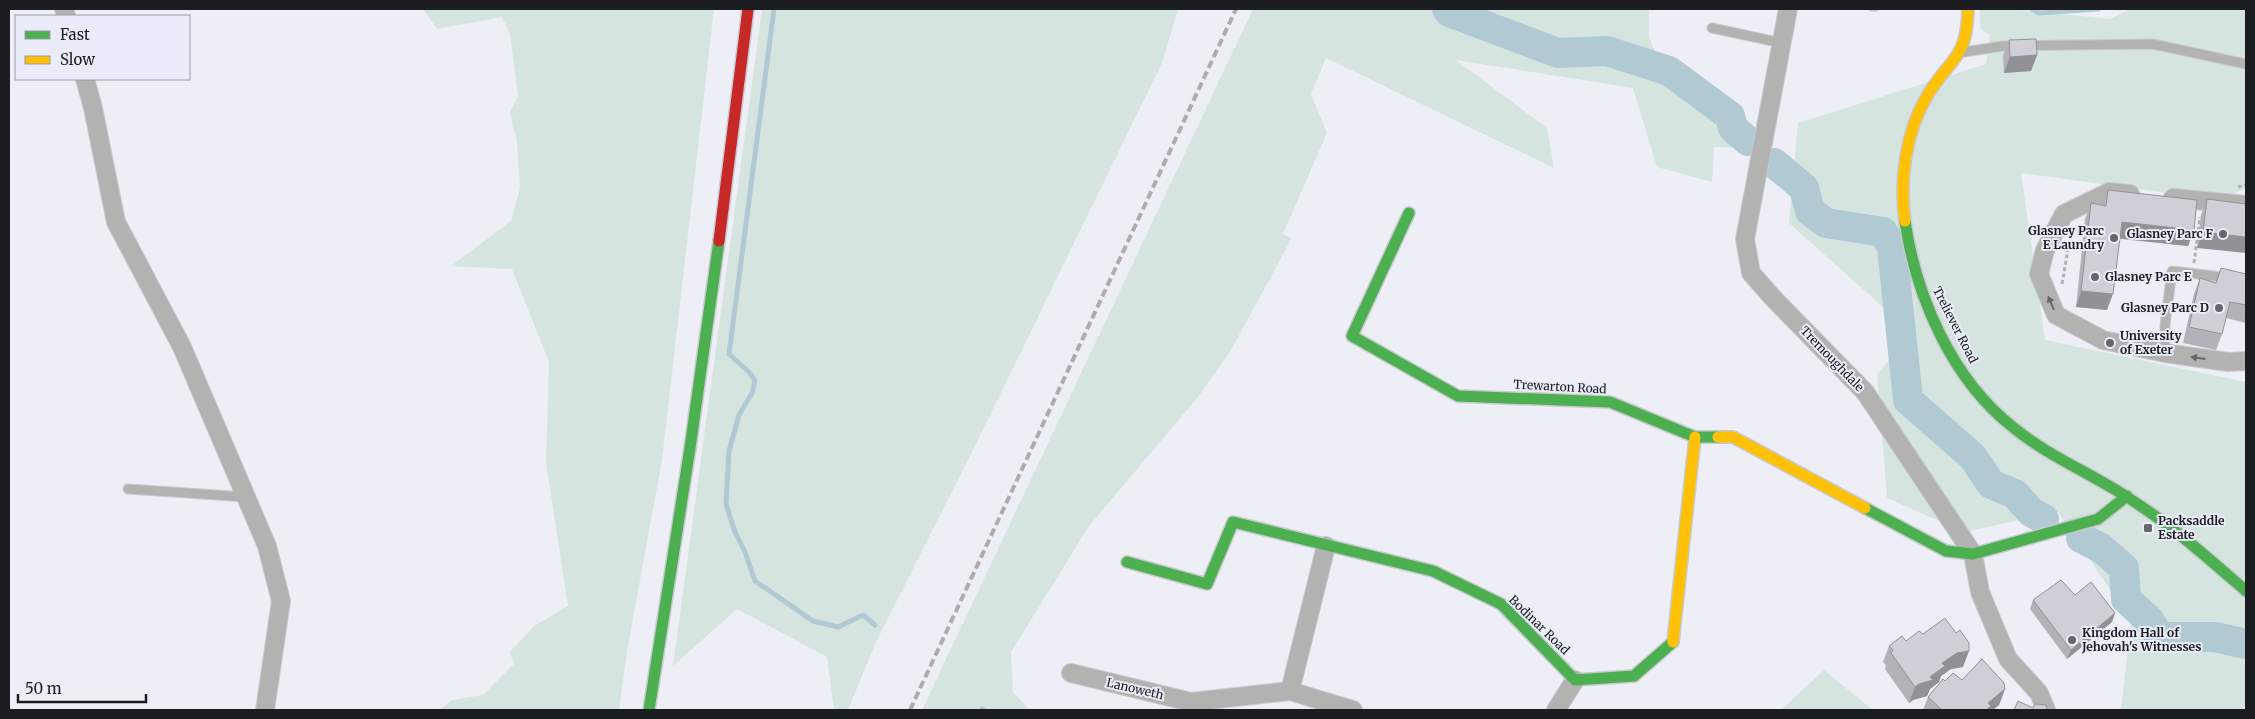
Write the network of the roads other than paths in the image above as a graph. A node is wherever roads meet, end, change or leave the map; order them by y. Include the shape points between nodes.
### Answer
1 (748, 9) edge
2 (1788, 9) edge
3 (1968, 9) edge
4 (1712, 28) dead end
5 (1782, 42) junction
6 (1961, 52) junction
7 (2246, 64) edge
8 (85, 80) edge
9 (2246, 205) edge
10 (1409, 213) dead end
11 (2246, 280) edge
12 (2165, 353) junction
13 (2246, 361) edge
14 (1695, 437) junction
15 (128, 489) dead end
16 (2127, 496) junction
17 (246, 497) junction
18 (1326, 546) junction
19 (1973, 554) junction
20 (1127, 562) dead end
21 (2246, 591) edge
22 (1071, 673) dead end
23 (1576, 680) junction
24 (1290, 691) junction
25 (264, 710) edge
26 (649, 710) edge
27 (1353, 710) edge
28 (1556, 710) edge
29 (2046, 710) edge

1 - 26 street via 676,552
2 - 5 street, Tremoughdale
3 - 6 street, Treliever Road
4 - 5 lane
5 - 19 street, Tremoughdale via 1745,239 1751,273 1865,392
6 - 7 lane via 2003,46 2153,44
6 - 16 street, Treliever Road via 1926,97 1907,149 1903,182 1904,220 1918,280 1940,331 1969,382 2001,417 2037,445
8 - 17 street via 116,222 182,347
12 -> 9 street via 2103,340 2056,315 2039,274 2045,250 2064,214 2109,192
10 - 14 street, Trewarton Road via 1352,336 1458,396 1610,402
11 - 12 lane via 2172,271
13 -> 12 street via 2228,362
14 - 19 street, Trewarton Road via 1733,437 1946,551
14 - 23 street via 1675,641 1634,676
15 - 17 lane
16 - 19 street via 2098,519
16 - 21 street, Treliever Road via 2204,554
17 - 25 street via 267,546 281,601
18 - 20 street, Bodinar Road via 1233,522 1206,584
18 - 23 street, Bodinar Road via 1433,571 1501,604
18 - 24 street
19 - 29 street, Tremoughdale via 1980,592 2008,659 2038,693
22 - 24 street, Lanoweth via 1191,702
23 - 28 street
24 - 27 street, Lanoweth

